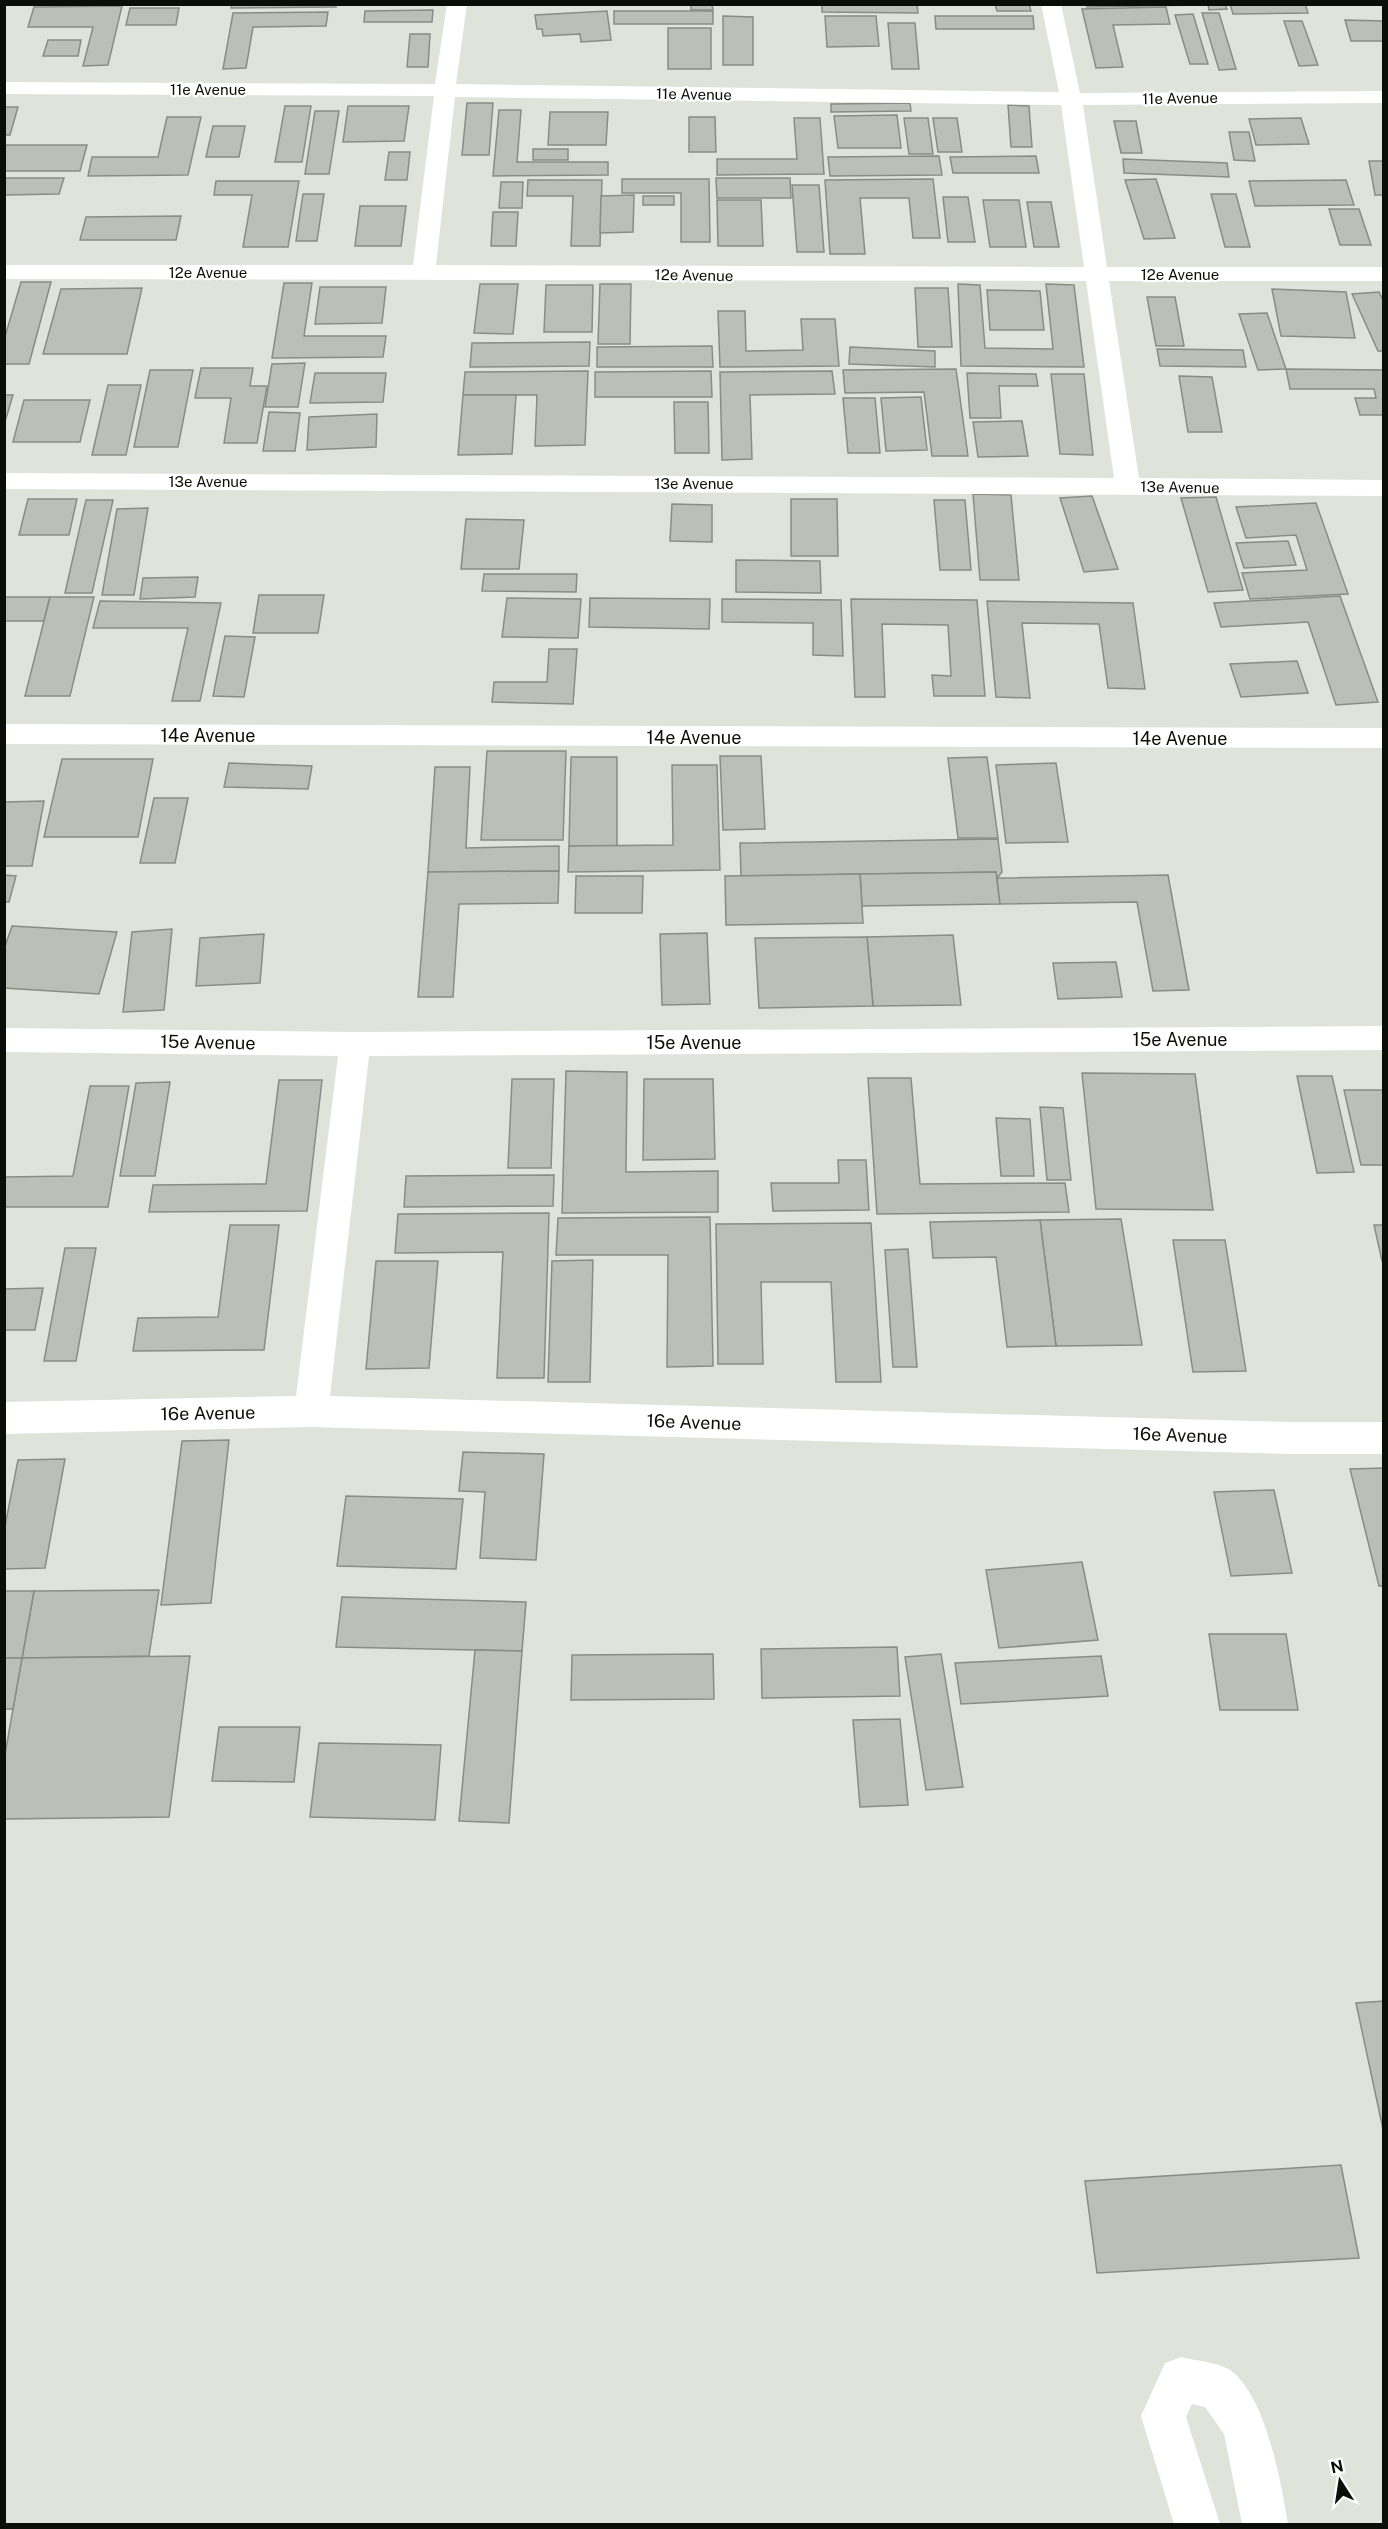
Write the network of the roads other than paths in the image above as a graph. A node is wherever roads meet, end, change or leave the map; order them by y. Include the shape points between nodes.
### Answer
1 (457, 4) edge
2 (1051, 4) edge
3 (4, 88) edge
4 (445, 90) junction
5 (1383, 97) edge
6 (1071, 99) junction
7 (4, 272) edge
8 (424, 272) junction
9 (1098, 273) junction
10 (1383, 274) edge
11 (4, 481) edge
12 (1128, 486) junction
13 (1383, 488) edge
14 (4, 734) edge
15 (1383, 738) edge
16 (1383, 1038) edge
17 (4, 1040) edge
18 (355, 1044) junction
19 (311, 1411) junction
20 (4, 1418) edge
21 (1383, 1438) edge
22 (1197, 2524) edge
23 (1265, 2524) edge

1 - 4 street
2 - 6 street
3 - 4 street, 11e Avenue
4 - 6 street, 11e Avenue
4 - 8 street
5 - 6 street, 11e Avenue
6 - 9 street
7 - 8 street, 12e Avenue
8 - 9 street, 12e Avenue
9 - 10 street, 12e Avenue
9 - 12 street
11 - 12 street, 13e Avenue
12 - 13 street, 13e Avenue
14 - 15 street, 14e Avenue
16 - 18 street, 15e Avenue
17 - 18 street, 15e Avenue
18 - 19 street
19 - 20 street, 16e Avenue
19 - 21 street, 16e Avenue
22 - 23 street via 1163,2416 1181,2379 1218,2388 1244,2425

